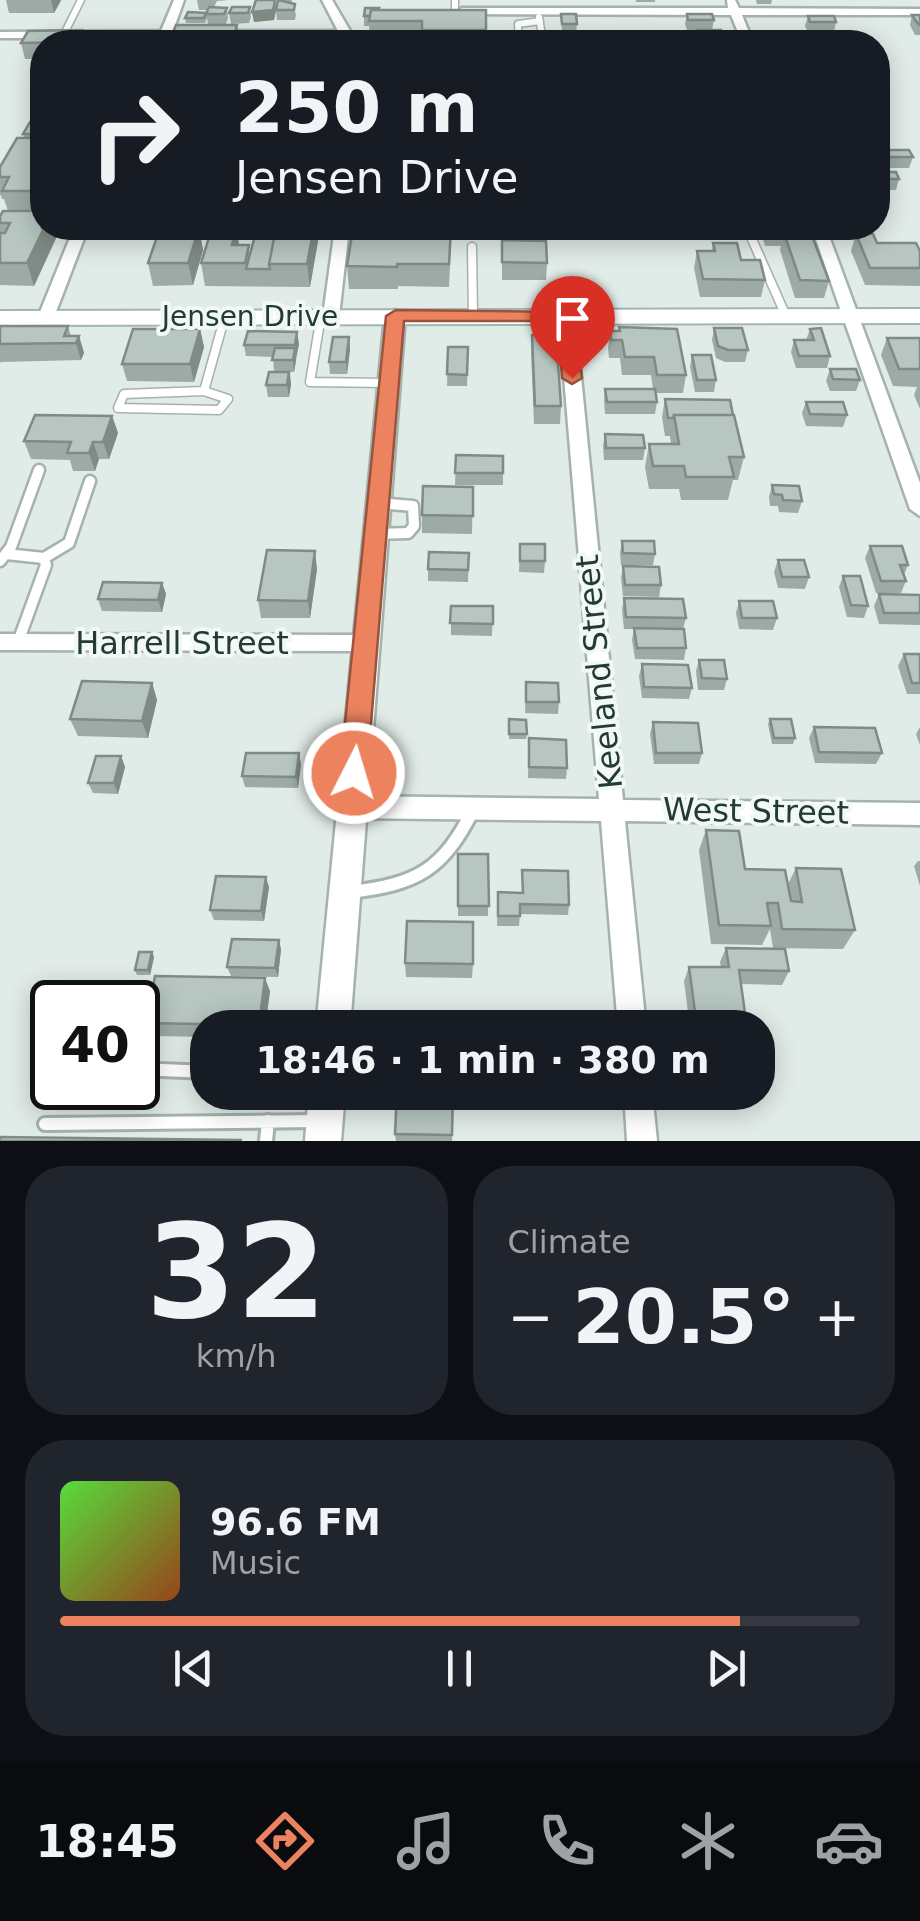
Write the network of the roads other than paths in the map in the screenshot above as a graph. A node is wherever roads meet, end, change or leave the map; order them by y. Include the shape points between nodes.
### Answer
1 (80, 0) edge
2 (180, 0) edge
3 (326, 0) edge
4 (455, 6) edge
5 (733, 6) edge
6 (920, 12) edge
7 (539, 16) junction
8 (66, 30) edge
9 (168, 30) edge
10 (343, 30) edge
11 (518, 30) edge
12 (541, 30) edge
13 (742, 30) edge
14 (0, 35) edge
15 (30, 35) edge
16 (77, 240) edge
17 (340, 240) edge
18 (752, 240) edge
19 (824, 240) edge
20 (472, 247) dead end
21 (225, 316) junction
22 (326, 316) junction
23 (396, 316) junction
24 (473, 316) junction
25 (566, 316) junction
26 (786, 316) junction
27 (848, 316) junction
28 (920, 316) edge
29 (46, 317) junction
30 (0, 318) edge
31 (389, 383) junction
32 (204, 391) junction
33 (39, 470) dead end
34 (90, 481) dead end
35 (378, 503) junction
36 (920, 509) edge
37 (375, 534) junction
38 (3, 557) edge
39 (44, 558) junction
40 (9, 642) edge
41 (365, 644) junction
42 (352, 808) junction
43 (474, 808) junction
44 (613, 809) junction
45 (920, 814) edge
46 (344, 893) junction
47 (334, 1010) edge
48 (630, 1010) edge
49 (160, 1070) edge
50 (190, 1071) edge
51 (639, 1110) edge
52 (325, 1118) edge
53 (268, 1122) junction
54 (44, 1124) dead end
55 (266, 1141) edge
56 (642, 1141) edge

1 - 8 lane
2 - 9 street
3 - 10 street
4 - 7 street
5 - 6 street
5 - 7 street
5 - 13 street
7 - 11 lane
7 - 12 lane
14 - 15 street
16 - 29 street
17 - 22 street
18 - 26 lane
19 - 27 street
20 - 24 lane
21 - 22 main road, Jensen Drive
21 - 29 main road, Jensen Drive
21 - 32 lane
22 - 23 main road, Jensen Drive
22 - 31 lane via 310,382
23 - 24 main road, Jensen Drive
23 - 31 street
24 - 25 main road, Jensen Drive
25 - 26 main road, Jensen Drive
25 - 44 street, Keeland Street
26 - 27 main road, Jensen Drive
27 - 28 main road, Jensen Drive
27 - 36 street
29 - 30 main road, Jensen Drive
31 - 35 street
32 - 32 lane via 124,394 118,408 218,410 228,399
33 - 38 lane
34 - 39 lane via 69,543
35 - 37 street
35 - 37 lane via 413,506 414,526 408,533
37 - 41 street
38 - 39 lane
39 - 40 lane
40 - 41 street, Harrell Street
41 - 42 street
42 - 43 street, West Street
42 - 46 street
43 - 44 street, West Street
43 - 46 lane via 456,847 432,868 402,887
44 - 45 street, West Street
44 - 48 street, Keeland Street
46 - 47 street
49 - 50 lane
51 - 56 street
52 - 53 lane
53 - 54 lane
53 - 55 lane

